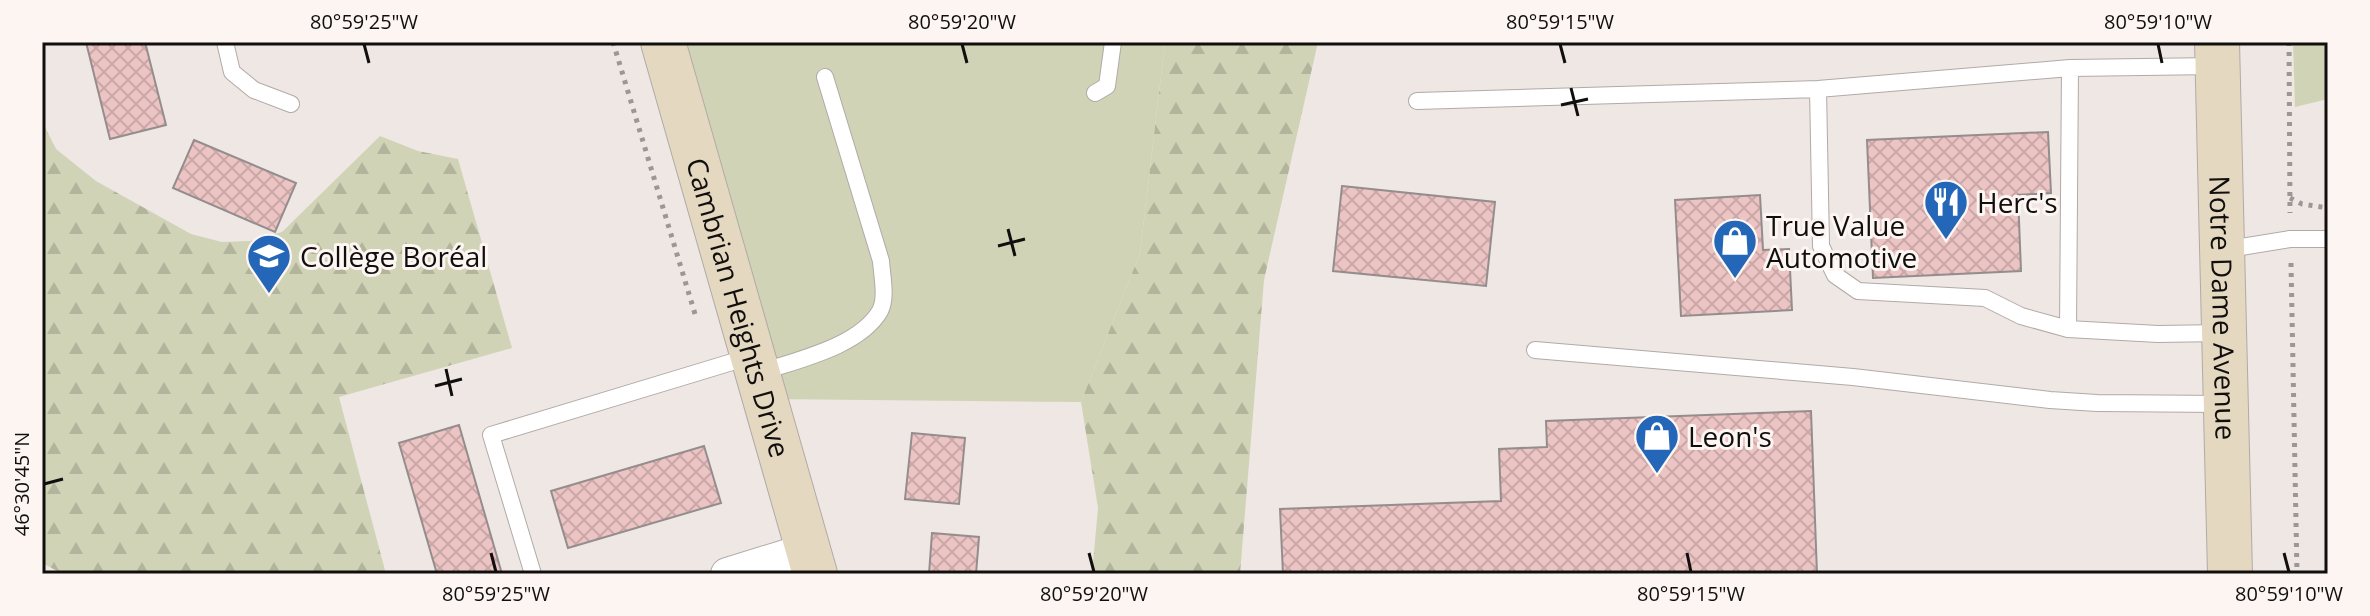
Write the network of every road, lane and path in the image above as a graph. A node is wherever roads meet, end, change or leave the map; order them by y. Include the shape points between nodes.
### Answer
1 (225, 42) edge
2 (663, 42) edge
3 (1113, 42) edge
4 (2289, 42) edge
5 (2218, 54) edge
6 (2070, 68) junction
7 (825, 77) dead end
8 (1818, 89) junction
9 (1095, 93) dead end
10 (1417, 101) dead end
11 (291, 104) dead end
12 (2290, 198) junction
13 (2328, 208) edge
14 (2290, 239) junction
15 (2328, 239) edge
16 (2221, 251) junction
17 (2068, 329) junction
18 (2223, 332) junction
19 (1535, 350) dead end
20 (755, 365) junction
21 (2225, 404) junction
22 (812, 562) edge
23 (533, 574) edge
24 (727, 574) edge
25 (2230, 574) edge
26 (2297, 574) edge

1 - 11 lane via 232,72 254,90
2 - 20 main road, Cambrian Heights Drive
3 - 9 lane via 1107,86
4 - 12 path
5 - 6 lane
5 - 16 main road, Notre Dame Avenue
6 - 8 lane
6 - 17 lane
7 - 20 lane via 881,261 881,309 863,330 837,346
8 - 10 lane
8 - 17 lane via 1821,246 1835,275 1858,291 1985,298 2021,316
12 - 13 path
12 - 14 path
14 - 15 lane
14 - 16 lane
14 - 26 path
16 - 18 main road, Notre Dame Avenue
17 - 18 lane
18 - 21 main road, Notre Dame Avenue
19 - 21 lane via 2050,400
20 - 22 main road, Cambrian Heights Drive
20 - 23 lane via 491,435
21 - 25 main road, Notre Dame Avenue
22 - 24 street

